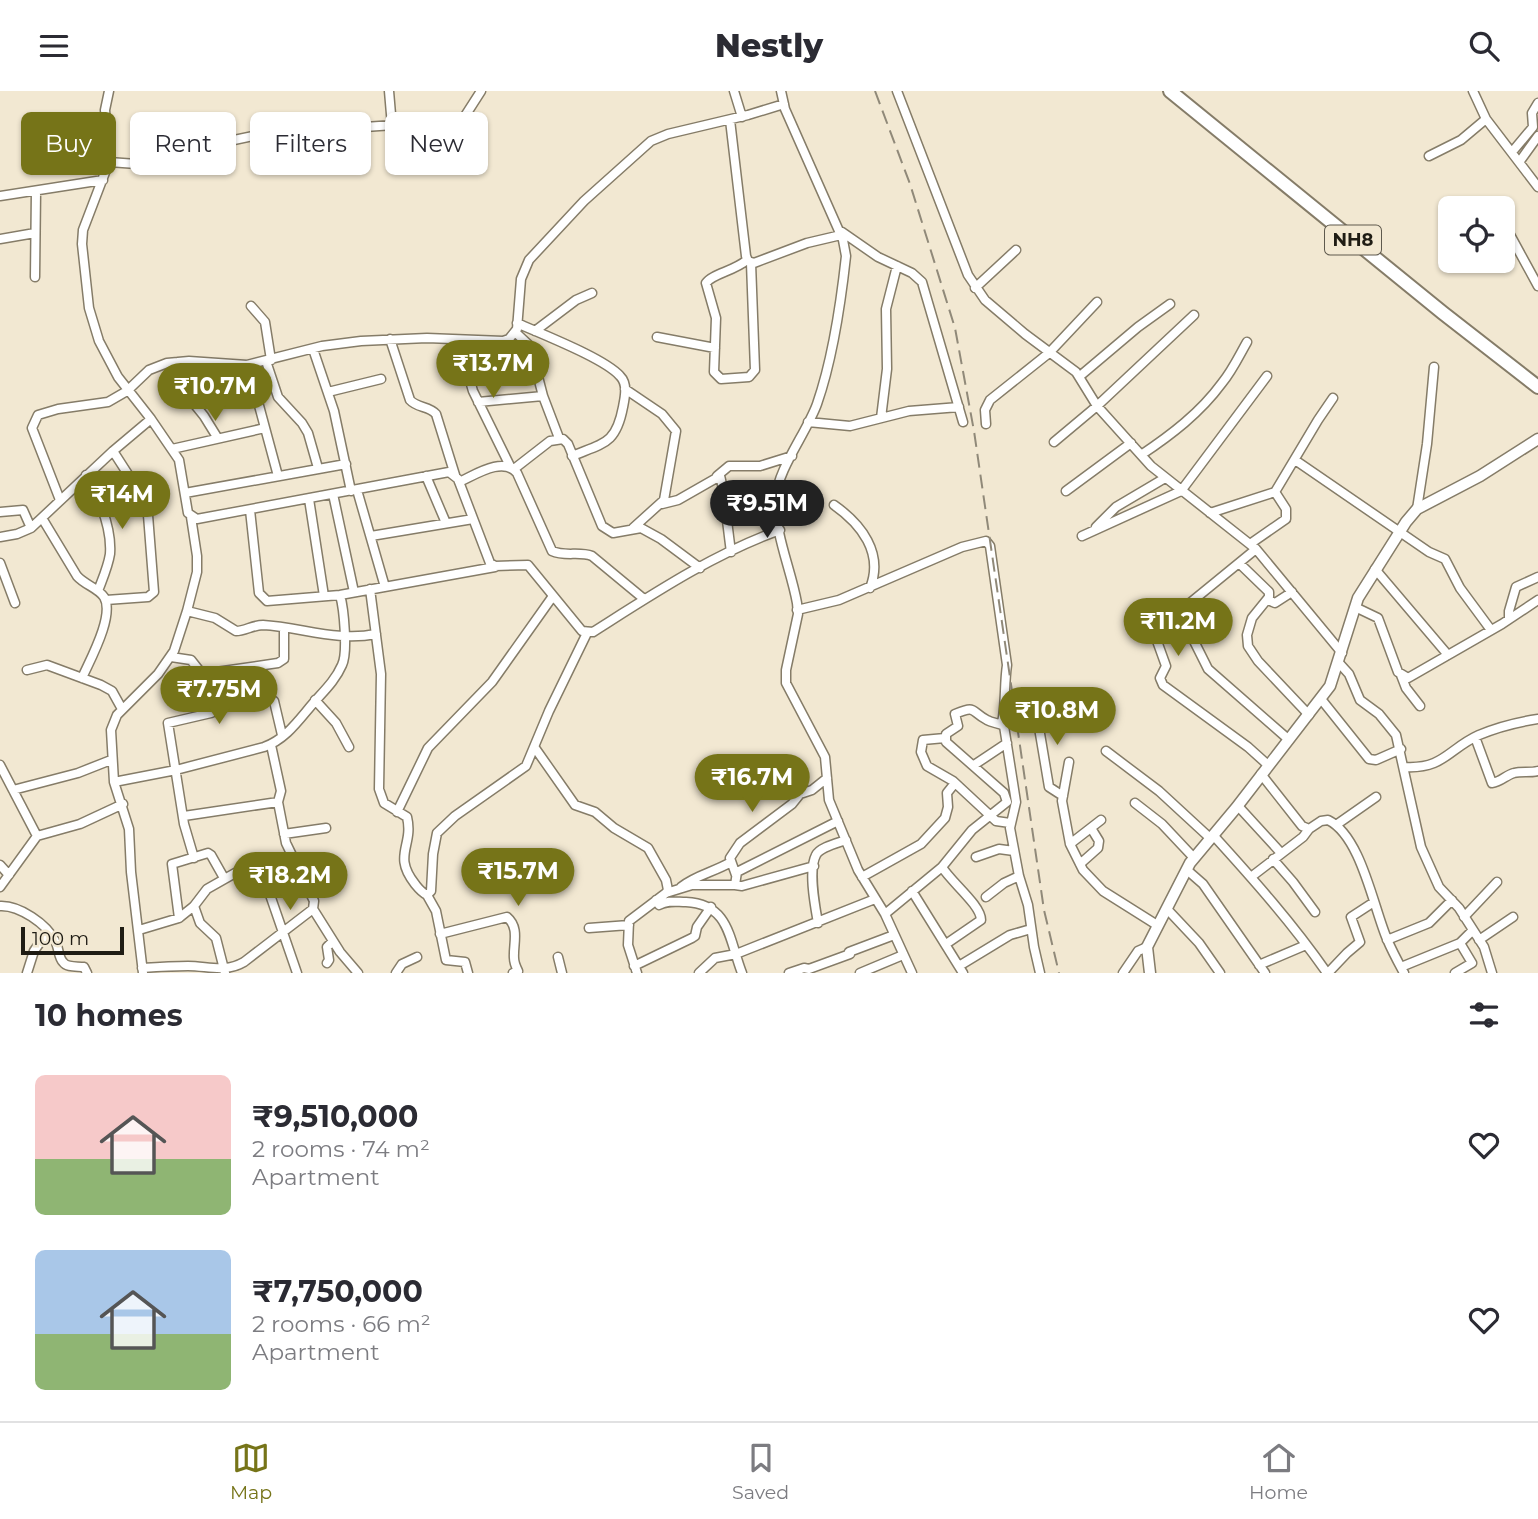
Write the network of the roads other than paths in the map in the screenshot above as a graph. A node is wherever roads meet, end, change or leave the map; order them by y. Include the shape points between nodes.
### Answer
1 (109, 91) edge
2 (389, 91) edge
3 (481, 91) edge
4 (734, 91) edge
5 (781, 91) edge
6 (897, 91) edge
7 (1170, 91) edge
8 (1473, 91) edge
9 (1538, 103) edge
10 (784, 104) junction
11 (106, 112) edge
12 (391, 112) edge
13 (468, 112) edge
14 (742, 117) junction
15 (1486, 118) junction
16 (730, 120) junction
17 (385, 126) edge
18 (1538, 136) edge
19 (1512, 152) junction
20 (1429, 156) dead end
21 (1520, 161) junction
22 (116, 162) edge
23 (105, 175) edge
24 (103, 180) junction
25 (1538, 187) edge
26 (36, 191) junction
27 (0, 197) edge
28 (840, 232) junction
29 (35, 233) junction
30 (0, 239) edge
31 (1515, 244) edge
32 (1016, 250) dead end
33 (749, 261) junction
34 (897, 266) junction
35 (35, 277) dead end
36 (1538, 286) edge
37 (975, 288) junction
38 (592, 293) dead end
39 (1097, 302) dead end
40 (1170, 304) dead end
41 (251, 306) dead end
42 (1194, 315) dead end
43 (516, 328) junction
44 (535, 331) junction
45 (657, 337) dead end
46 (390, 339) junction
47 (458, 340) junction
48 (1247, 342) dead end
49 (715, 348) junction
50 (313, 349) junction
51 (1049, 352) junction
52 (269, 360) junction
53 (178, 362) junction
54 (252, 364) junction
55 (1434, 367) dead end
56 (1080, 376) junction
57 (1267, 376) dead end
58 (381, 379) dead end
59 (1538, 387) edge
60 (625, 389) junction
61 (127, 391) junction
62 (328, 393) junction
63 (543, 396) junction
64 (1333, 398) dead end
65 (478, 402) junction
66 (1097, 406) junction
67 (959, 407) junction
68 (881, 418) junction
69 (151, 419) junction
70 (808, 422) junction
71 (963, 422) dead end
72 (986, 424) dead end
73 (265, 428) junction
74 (217, 437) junction
75 (559, 438) junction
76 (1538, 439) edge
77 (1054, 442) dead end
78 (1131, 443) junction
79 (172, 449) junction
80 (113, 451) junction
81 (1141, 455) junction
82 (572, 456) junction
83 (792, 456) junction
84 (1295, 460) junction
85 (346, 464) junction
86 (318, 468) junction
87 (512, 468) junction
88 (86, 475) junction
89 (278, 476) junction
90 (426, 476) junction
91 (717, 476) junction
92 (457, 478) junction
93 (1164, 478) junction
94 (354, 490) junction
95 (1066, 491) dead end
96 (1181, 491) junction
97 (1275, 492) junction
98 (185, 493) junction
99 (333, 494) junction
100 (309, 499) junction
101 (60, 500) junction
102 (662, 504) junction
103 (834, 505) dead end
104 (1417, 509) junction
105 (250, 510) junction
106 (0, 512) edge
107 (1210, 513) junction
108 (191, 517) junction
109 (42, 518) junction
110 (473, 519) junction
111 (446, 523) junction
112 (31, 528) junction
113 (633, 528) junction
114 (780, 530) junction
115 (1093, 531) junction
116 (1400, 531) junction
117 (371, 536) junction
118 (1082, 536) dead end
119 (0, 537) edge
120 (1253, 547) junction
121 (731, 552) junction
122 (0, 563) edge
123 (1239, 563) junction
124 (495, 566) junction
125 (701, 568) junction
126 (1375, 569) junction
127 (1538, 576) edge
128 (385, 586) junction
129 (870, 588) junction
130 (370, 589) junction
131 (98, 591) junction
132 (354, 592) junction
133 (1292, 592) junction
134 (340, 595) junction
135 (324, 596) junction
136 (553, 596) junction
137 (644, 599) junction
138 (106, 600) junction
139 (1268, 600) junction
140 (1538, 600) edge
141 (15, 603) dead end
142 (1355, 607) junction
143 (797, 610) junction
144 (187, 611) junction
145 (1179, 611) junction
146 (1509, 619) junction
147 (284, 628) junction
148 (1491, 630) junction
149 (587, 633) junction
150 (376, 634) junction
151 (343, 637) junction
152 (1448, 655) junction
153 (171, 657) junction
154 (1340, 658) junction
155 (27, 670) dead end
156 (1401, 675) junction
157 (82, 678) junction
158 (1051, 697) dead end
159 (1321, 699) junction
160 (315, 700) junction
161 (1420, 706) dead end
162 (122, 709) junction
163 (1309, 715) junction
164 (1538, 719) edge
165 (1002, 723) junction
166 (282, 735) junction
167 (1475, 737) junction
168 (945, 738) junction
169 (1288, 739) junction
170 (1007, 743) junction
171 (271, 745) junction
172 (349, 747) dead end
173 (535, 748) junction
174 (1401, 750) junction
175 (1106, 751) dead end
176 (111, 760) junction
177 (1069, 762) dead end
178 (0, 765) edge
179 (974, 765) junction
180 (1268, 765) junction
181 (1405, 767) junction
182 (176, 770) junction
183 (1538, 771) edge
184 (1261, 774) junction
185 (827, 778) junction
186 (114, 782) junction
187 (955, 783) junction
188 (13, 790) junction
189 (1063, 796) junction
190 (1376, 797) dead end
191 (278, 801) junction
192 (1135, 803) dead end
193 (122, 804) junction
194 (1238, 806) junction
195 (397, 812) junction
196 (988, 815) junction
197 (184, 816) junction
198 (1101, 820) dead end
199 (838, 821) junction
200 (1010, 823) junction
201 (1336, 825) junction
202 (326, 828) dead end
203 (1091, 828) junction
204 (1309, 829) junction
205 (284, 834) junction
206 (37, 836) junction
207 (1211, 836) junction
208 (846, 840) junction
209 (1070, 844) junction
210 (1014, 851) junction
211 (1281, 853) junction
212 (976, 857) dead end
213 (194, 858) junction
214 (1194, 858) junction
215 (1273, 859) junction
216 (258, 860) junction
217 (296, 860) junction
218 (731, 862) junction
219 (1080, 863) junction
220 (0, 865) edge
221 (814, 866) junction
222 (942, 867) junction
223 (1187, 870) junction
224 (9, 875) junction
225 (736, 875) junction
226 (1019, 876) junction
227 (862, 877) junction
228 (1251, 877) junction
229 (224, 878) junction
230 (1497, 882) dead end
231 (735, 885) junction
232 (0, 887) edge
233 (679, 889) junction
234 (912, 891) junction
235 (666, 893) junction
236 (427, 895) junction
237 (986, 897) dead end
238 (875, 899) junction
239 (656, 900) junction
240 (1452, 900) junction
241 (1374, 902) junction
242 (194, 906) junction
243 (0, 907) edge
244 (711, 907) junction
245 (313, 909) junction
246 (1167, 909) junction
247 (1315, 912) dead end
248 (884, 914) junction
249 (1464, 917) junction
250 (1513, 917) dead end
251 (179, 918) junction
252 (818, 923) junction
253 (629, 925) junction
254 (1157, 925) junction
255 (589, 928) dead end
256 (139, 929) junction
257 (1031, 929) junction
258 (48, 931) junction
259 (1472, 932) junction
260 (282, 933) junction
261 (440, 934) junction
262 (894, 936) junction
263 (1387, 940) junction
264 (1479, 940) junction
265 (334, 941) junction
266 (1460, 943) junction
267 (946, 944) junction
268 (1306, 945) junction
269 (1147, 947) junction
270 (736, 954) junction
271 (903, 955) junction
272 (418, 957) dead end
273 (558, 957) dead end
274 (327, 963) dead end
275 (961, 969) edge
276 (1262, 969) edge
277 (636, 970) edge
278 (1402, 970) edge
279 (143, 971) edge
280 (225, 971) edge
281 (27, 973) edge
282 (87, 973) edge
283 (297, 973) edge
284 (358, 973) edge
285 (396, 973) edge
286 (468, 973) edge
287 (513, 973) edge
288 (562, 973) edge
289 (699, 973) edge
290 (742, 973) edge
291 (789, 973) edge
292 (860, 973) edge
293 (912, 973) edge
294 (1040, 973) edge
295 (1124, 973) edge
296 (1150, 973) edge
297 (1220, 973) edge
298 (1327, 973) edge
299 (1455, 973) edge
300 (1492, 973) edge

1 - 11 street
2 - 12 street
3 - 13 street
4 - 14 street
5 - 10 street
6 - 37 street
7 - 59 highway, NH8
8 - 15 street
9 - 19 street via 1532,113 1533,127
10 - 14 street
10 - 28 street
14 - 16 street
15 - 19 street
15 - 20 street via 1461,140
16 - 33 street
16 - 43 street via 651,141 584,201 529,260 521,279
17 - 22 street via 263,134 215,144 164,166
18 - 21 street
19 - 21 street
21 - 25 street
23 - 24 street
24 - 26 street
24 - 61 street via 83,230 83,263 93,324
26 - 27 street
26 - 29 street
28 - 33 street
28 - 34 street
28 - 70 street via 846,249 843,280 821,390
29 - 30 street
29 - 35 street
31 - 36 street
32 - 37 street
33 - 49 street via 707,280 716,318
33 - 49 street via 754,374 718,377
34 - 67 street via 919,278 926,290
34 - 68 street via 886,309 887,369
37 - 51 street
38 - 44 street via 578,298
39 - 51 street
40 - 56 street
41 - 52 street via 267,327
42 - 66 street
43 - 44 street
43 - 47 street via 509,339 499,342
43 - 63 street via 530,346
44 - 60 street via 612,369
45 - 49 street
46 - 47 street
46 - 50 street
46 - 92 street via 410,400 436,414
47 - 65 street
48 - 81 street via 1207,401 1176,431
50 - 52 street
50 - 62 street
51 - 56 street
51 - 72 street via 990,400
52 - 54 street
52 - 86 street via 278,397 308,433
53 - 54 street
53 - 61 street via 149,370
53 - 74 street via 183,390
54 - 73 street
55 - 104 street
56 - 66 street
57 - 96 street
58 - 62 street
60 - 82 street via 620,423 613,436
60 - 102 street via 662,414 676,431
61 - 69 street
61 - 101 street via 108,402 50,410 34,420 34,434
62 - 85 street
63 - 65 street
63 - 75 street
64 - 84 street
65 - 87 street
66 - 77 street
66 - 78 street
67 - 68 street
67 - 71 street
68 - 70 street via 850,425
69 - 79 street
69 - 80 street
70 - 83 street
73 - 74 street
73 - 89 street
74 - 79 street
75 - 82 street via 568,444
75 - 87 street
76 - 104 main road
78 - 81 street
78 - 95 street
79 - 98 street via 180,463
80 - 88 street
80 - 138 street via 146,509 154,592 148,597
81 - 93 street
82 - 113 street via 602,526 613,533
83 - 91 street via 760,466 729,466
83 - 114 street via 775,495
84 - 97 street
84 - 116 street
85 - 86 street
85 - 94 street
86 - 89 street
87 - 92 street via 494,467
87 - 137 street via 552,551 592,555
88 - 101 street
88 - 131 street via 101,505 109,539 109,559
89 - 98 street
90 - 92 street via 449,472
90 - 94 street
90 - 111 street
91 - 102 street via 678,500
91 - 121 street via 723,481
92 - 110 street
93 - 96 street
93 - 115 street via 1116,507
94 - 99 street
94 - 117 street
96 - 107 street
96 - 115 street
97 - 107 street
97 - 120 street via 1286,509 1286,519
98 - 108 street
99 - 100 street
99 - 132 street
100 - 105 street
100 - 135 street
101 - 109 street
102 - 113 street
103 - 129 street via 857,523 866,538 875,565
104 - 116 main road
105 - 108 street
105 - 135 street via 262,598
106 - 112 street via 23,510
107 - 120 street
108 - 144 street via 197,563
109 - 112 street
109 - 131 street via 77,576
110 - 111 street
110 - 124 street
111 - 117 street
112 - 119 street
113 - 125 street via 647,530
114 - 121 street
114 - 143 street
115 - 118 street
116 - 126 main road
116 - 148 street via 1446,559 1460,588
117 - 128 street
120 - 123 street
120 - 133 street
121 - 125 street
122 - 141 street
123 - 139 street via 1269,592
123 - 145 street
124 - 128 street
124 - 136 street via 528,565
125 - 137 street
126 - 142 main road
126 - 152 street
127 - 146 street via 1514,590
128 - 130 street
129 - 143 street
129 - 165 street via 962,547 987,542 1007,665
130 - 132 street
130 - 150 street
131 - 138 street
132 - 134 street
133 - 139 street via 1275,603
133 - 154 street
134 - 135 street
134 - 151 street via 346,620
136 - 149 street
136 - 195 street via 492,682 428,748
137 - 149 street
138 - 157 street via 101,636
139 - 163 street via 1252,618 1248,646
140 - 146 street
142 - 154 main road
142 - 156 street via 1378,618
143 - 185 street via 785,677 825,757
144 - 147 street via 215,618 236,631 258,625
144 - 153 street
145 - 169 street via 1208,669
145 - 180 street via 1152,627 1166,666 1161,681
146 - 148 street
147 - 151 street
147 - 153 street via 284,659 278,663 202,674 191,660
148 - 152 street
149 - 173 street
150 - 151 street
150 - 195 street via 381,674 379,789 384,803
151 - 160 street via 344,663
152 - 156 street via 1412,676
153 - 162 street
154 - 159 main road
154 - 174 street via 1360,700 1394,730
155 - 157 street via 47,665
156 - 161 street
157 - 162 street via 112,691
158 - 189 street via 1038,704 1037,710 1049,787
159 - 163 main road
159 - 174 street via 1369,759
160 - 166 street
160 - 172 street via 336,723
162 - 176 street via 111,730
163 - 169 main road
164 - 167 street
165 - 168 street via 969,708 955,714 958,726
165 - 170 street
166 - 171 street
166 - 182 street via 271,699 172,721 167,725
167 - 181 street via 1428,767
167 - 183 street via 1492,783 1515,772
168 - 179 street via 947,745
168 - 187 street via 923,740 921,752 927,766
169 - 180 main road
170 - 179 street
170 - 200 street via 1016,802
171 - 182 street
171 - 191 street via 281,790
173 - 235 street via 575,805 595,812 648,848 666,880
173 - 236 street via 522,772 439,830
174 - 181 street
175 - 207 street
176 - 186 street
176 - 188 street
177 - 189 street
178 - 188 street
179 - 196 street via 1006,798 1007,802
180 - 184 main road
181 - 240 street via 1419,843 1439,887
182 - 186 street
182 - 197 street
184 - 194 main road
184 - 204 street
185 - 199 street via 829,800
185 - 218 street via 740,843
186 - 193 street
187 - 196 street
187 - 227 street via 948,790 945,818 921,844
188 - 206 street
189 - 209 street
190 - 201 street
191 - 197 street
191 - 205 street
192 - 214 street via 1163,824
193 - 206 street via 80,824
193 - 256 street via 129,829
194 - 207 main road
194 - 211 street
195 - 236 street via 407,817 409,825 403,862 409,877
196 - 200 street
196 - 222 street
197 - 213 street
198 - 203 street
199 - 208 street
199 - 225 street
200 - 210 street
201 - 204 street via 1324,820
201 - 241 street via 1355,851
202 - 205 street
203 - 209 street
203 - 219 street via 1098,848
204 - 211 street
205 - 217 street
206 - 224 street
207 - 214 main road
207 - 228 street
208 - 221 street via 817,853
208 - 227 street
209 - 219 street
210 - 212 street via 999,849
210 - 226 street
211 - 215 street
213 - 229 street via 211,855
213 - 251 street via 172,864
214 - 223 main road
215 - 228 street
215 - 247 street
216 - 217 street
216 - 229 street
216 - 260 street
217 - 245 street via 314,901
218 - 225 street
218 - 233 street via 696,876
219 - 254 street via 1100,888
220 - 224 street
221 - 231 street
221 - 252 street via 812,890
222 - 234 street
222 - 267 street via 982,917
223 - 246 main road
223 - 276 street via 1203,884
224 - 232 street
225 - 231 street
226 - 237 street
226 - 257 street
227 - 238 street
228 - 268 street
229 - 242 street via 207,889
230 - 249 street
231 - 233 street
233 - 235 street
234 - 248 street
234 - 267 street
235 - 239 street
236 - 261 street
238 - 248 street
238 - 252 street
239 - 244 street via 659,905 693,902
239 - 253 street
240 - 249 street
240 - 263 street via 1431,922
241 - 263 street
241 - 298 street via 1351,916 1360,942
242 - 251 street
242 - 280 street via 201,923 216,938
243 - 258 street via 11,906
244 - 270 street via 725,923
244 - 277 street via 695,936
245 - 260 street
245 - 265 street
246 - 254 main road
246 - 297 street
248 - 262 street
249 - 259 street
250 - 264 street
251 - 256 street
252 - 270 street
253 - 255 street
253 - 277 street via 628,945
254 - 269 main road
256 - 279 street
257 - 275 street via 1010,935
257 - 294 street
258 - 281 street via 34,951
258 - 282 street via 62,961 84,967
259 - 264 street
259 - 266 street
260 - 280 street via 244,963
260 - 283 street
261 - 286 street via 446,960 465,962
261 - 287 street via 507,917 516,939 518,971
262 - 271 street
262 - 291 street via 831,962
263 - 278 street
264 - 300 street
265 - 274 street via 327,947
265 - 284 street
266 - 278 street
266 - 299 street via 1472,963
267 - 275 street
268 - 276 street
268 - 298 street
269 - 295 street via 1138,951
269 - 296 main road
270 - 289 street via 715,958
270 - 290 street
271 - 292 street
271 - 293 street
272 - 285 street via 402,964
273 - 288 street
279 - 280 street via 190,966

